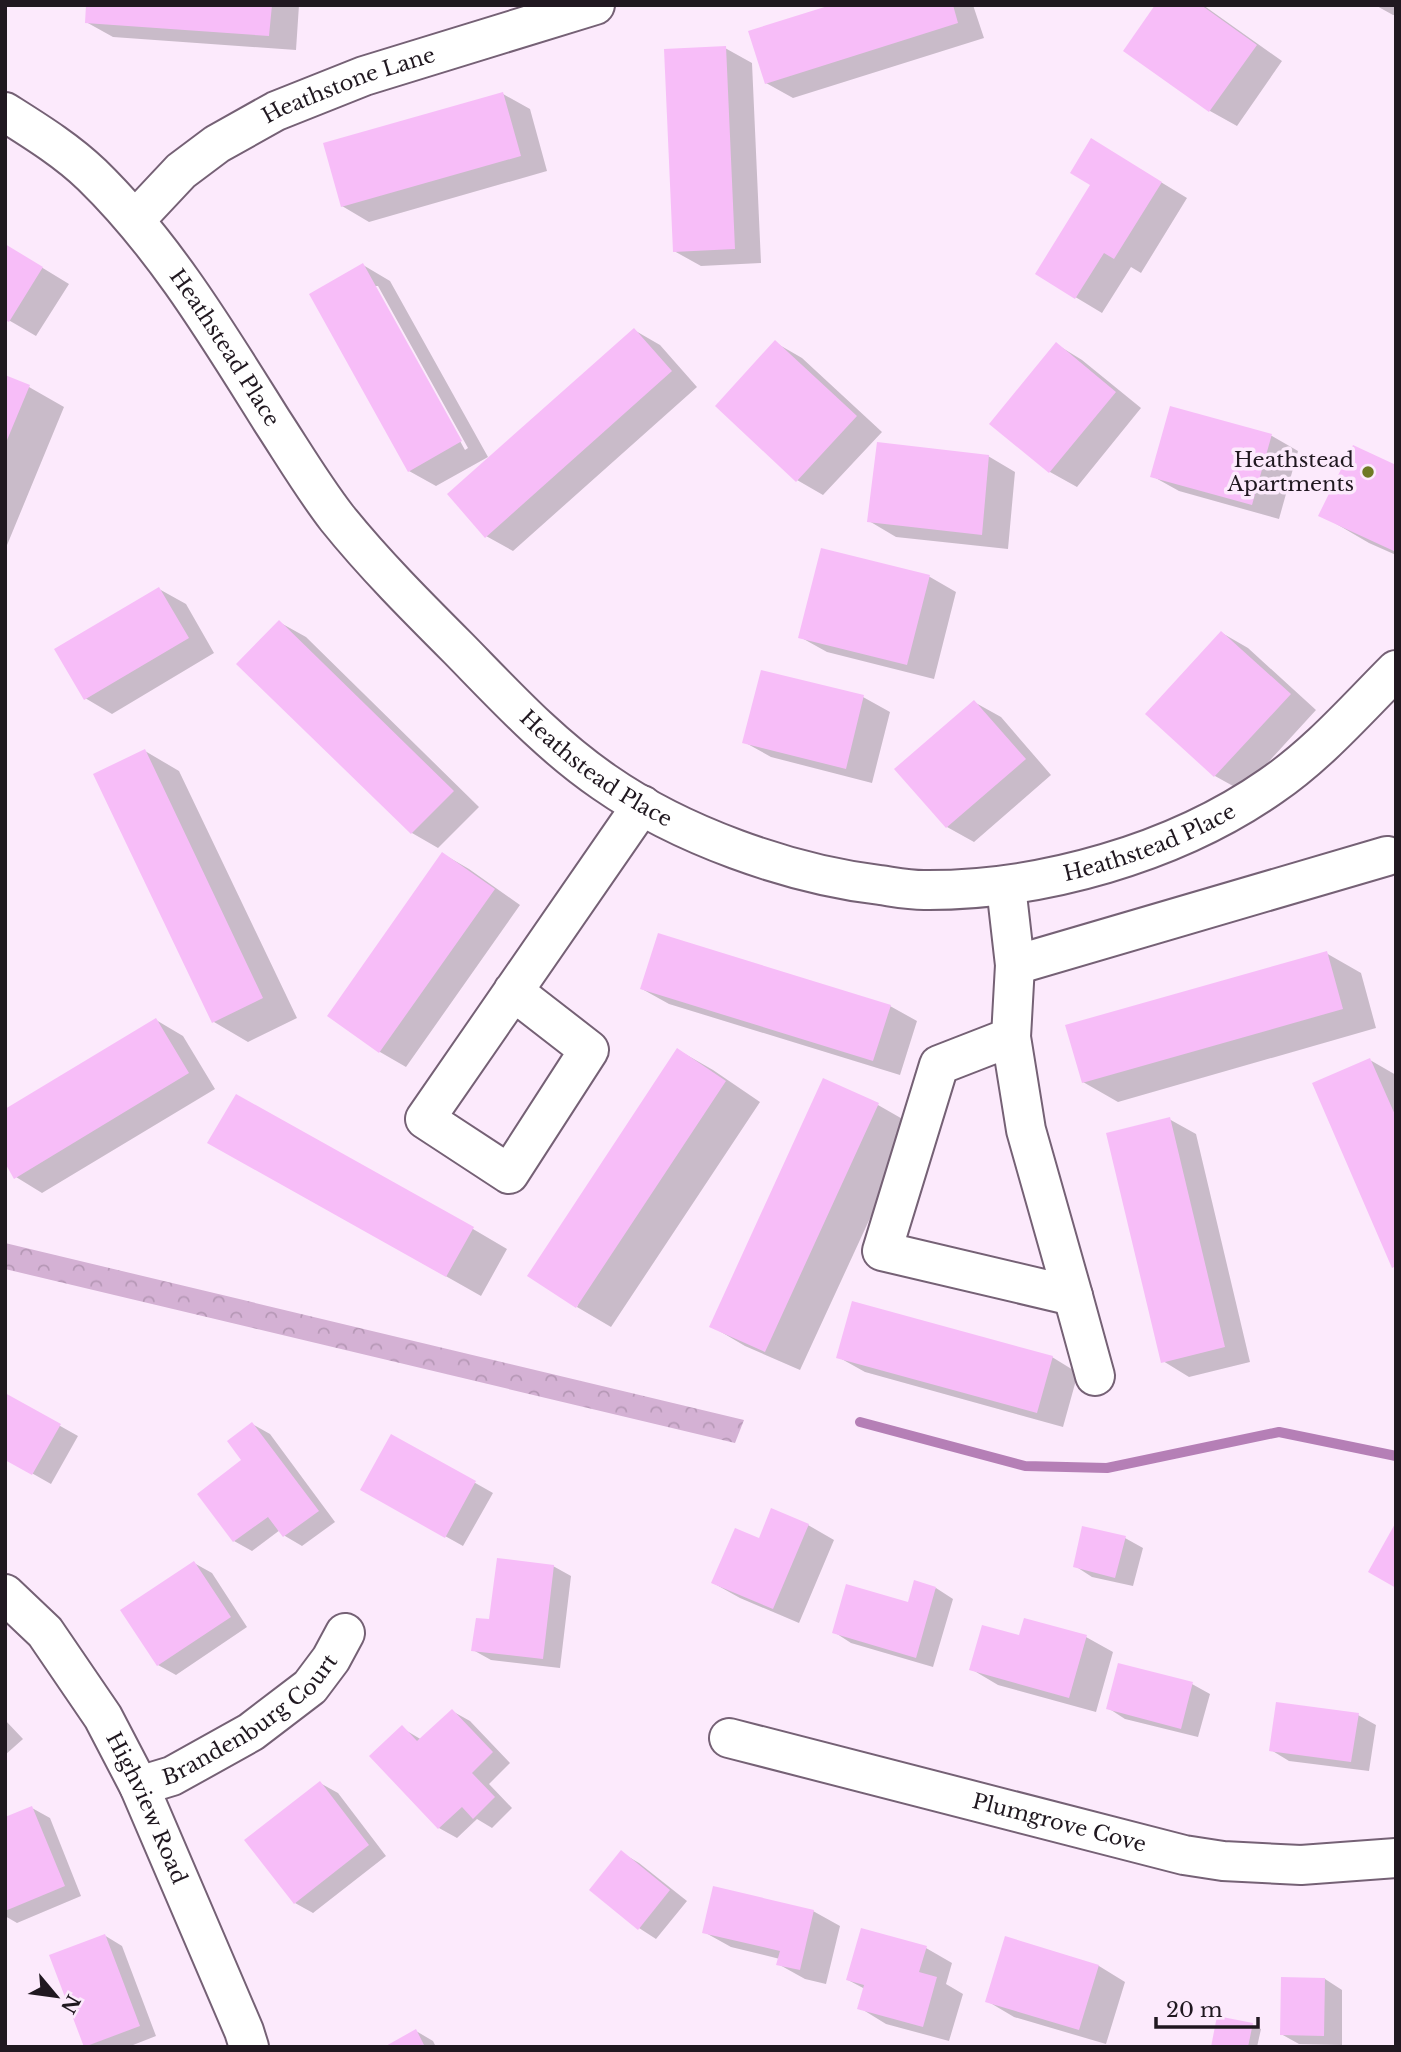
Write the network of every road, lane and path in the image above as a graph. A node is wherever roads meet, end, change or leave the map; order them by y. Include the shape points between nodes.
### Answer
1 (595, 5) edge
2 (5, 112) edge
3 (135, 220) junction
4 (1396, 670) edge
5 (642, 805) junction
6 (1387, 856) dead end
7 (1006, 886) junction
8 (1015, 965) junction
9 (513, 991) junction
10 (1011, 1037) junction
11 (1073, 1296) junction
12 (1095, 1376) dead end
13 (5, 1594) edge
14 (345, 1633) dead end
15 (729, 1738) dead end
16 (139, 1786) junction
17 (1396, 1858) edge
18 (249, 2047) edge

1 - 3 street, Heathstone Lane via 364,76 276,111 217,144 181,171
2 - 3 street, Heathstead Place via 90,173
3 - 5 street, Heathstead Place via 336,516 519,711 566,755
4 - 7 street, Heathstead Place via 1304,761 1207,825 1129,856
5 - 7 street, Heathstead Place via 723,844 850,881 919,890
5 - 9 street
6 - 8 street
7 - 8 street
8 - 10 street
9 - 9 street via 425,1119 509,1174 589,1050
10 - 11 street via 1026,1130
10 - 11 street via 939,1065 882,1251
11 - 12 street
13 - 16 street, Highview Road via 45,1632 103,1717
14 - 16 street, Brandenburg Court via 310,1687 261,1724 172,1776
15 - 17 street, Plumgrove Cove via 1184,1855 1301,1865
16 - 18 street, Highview Road

